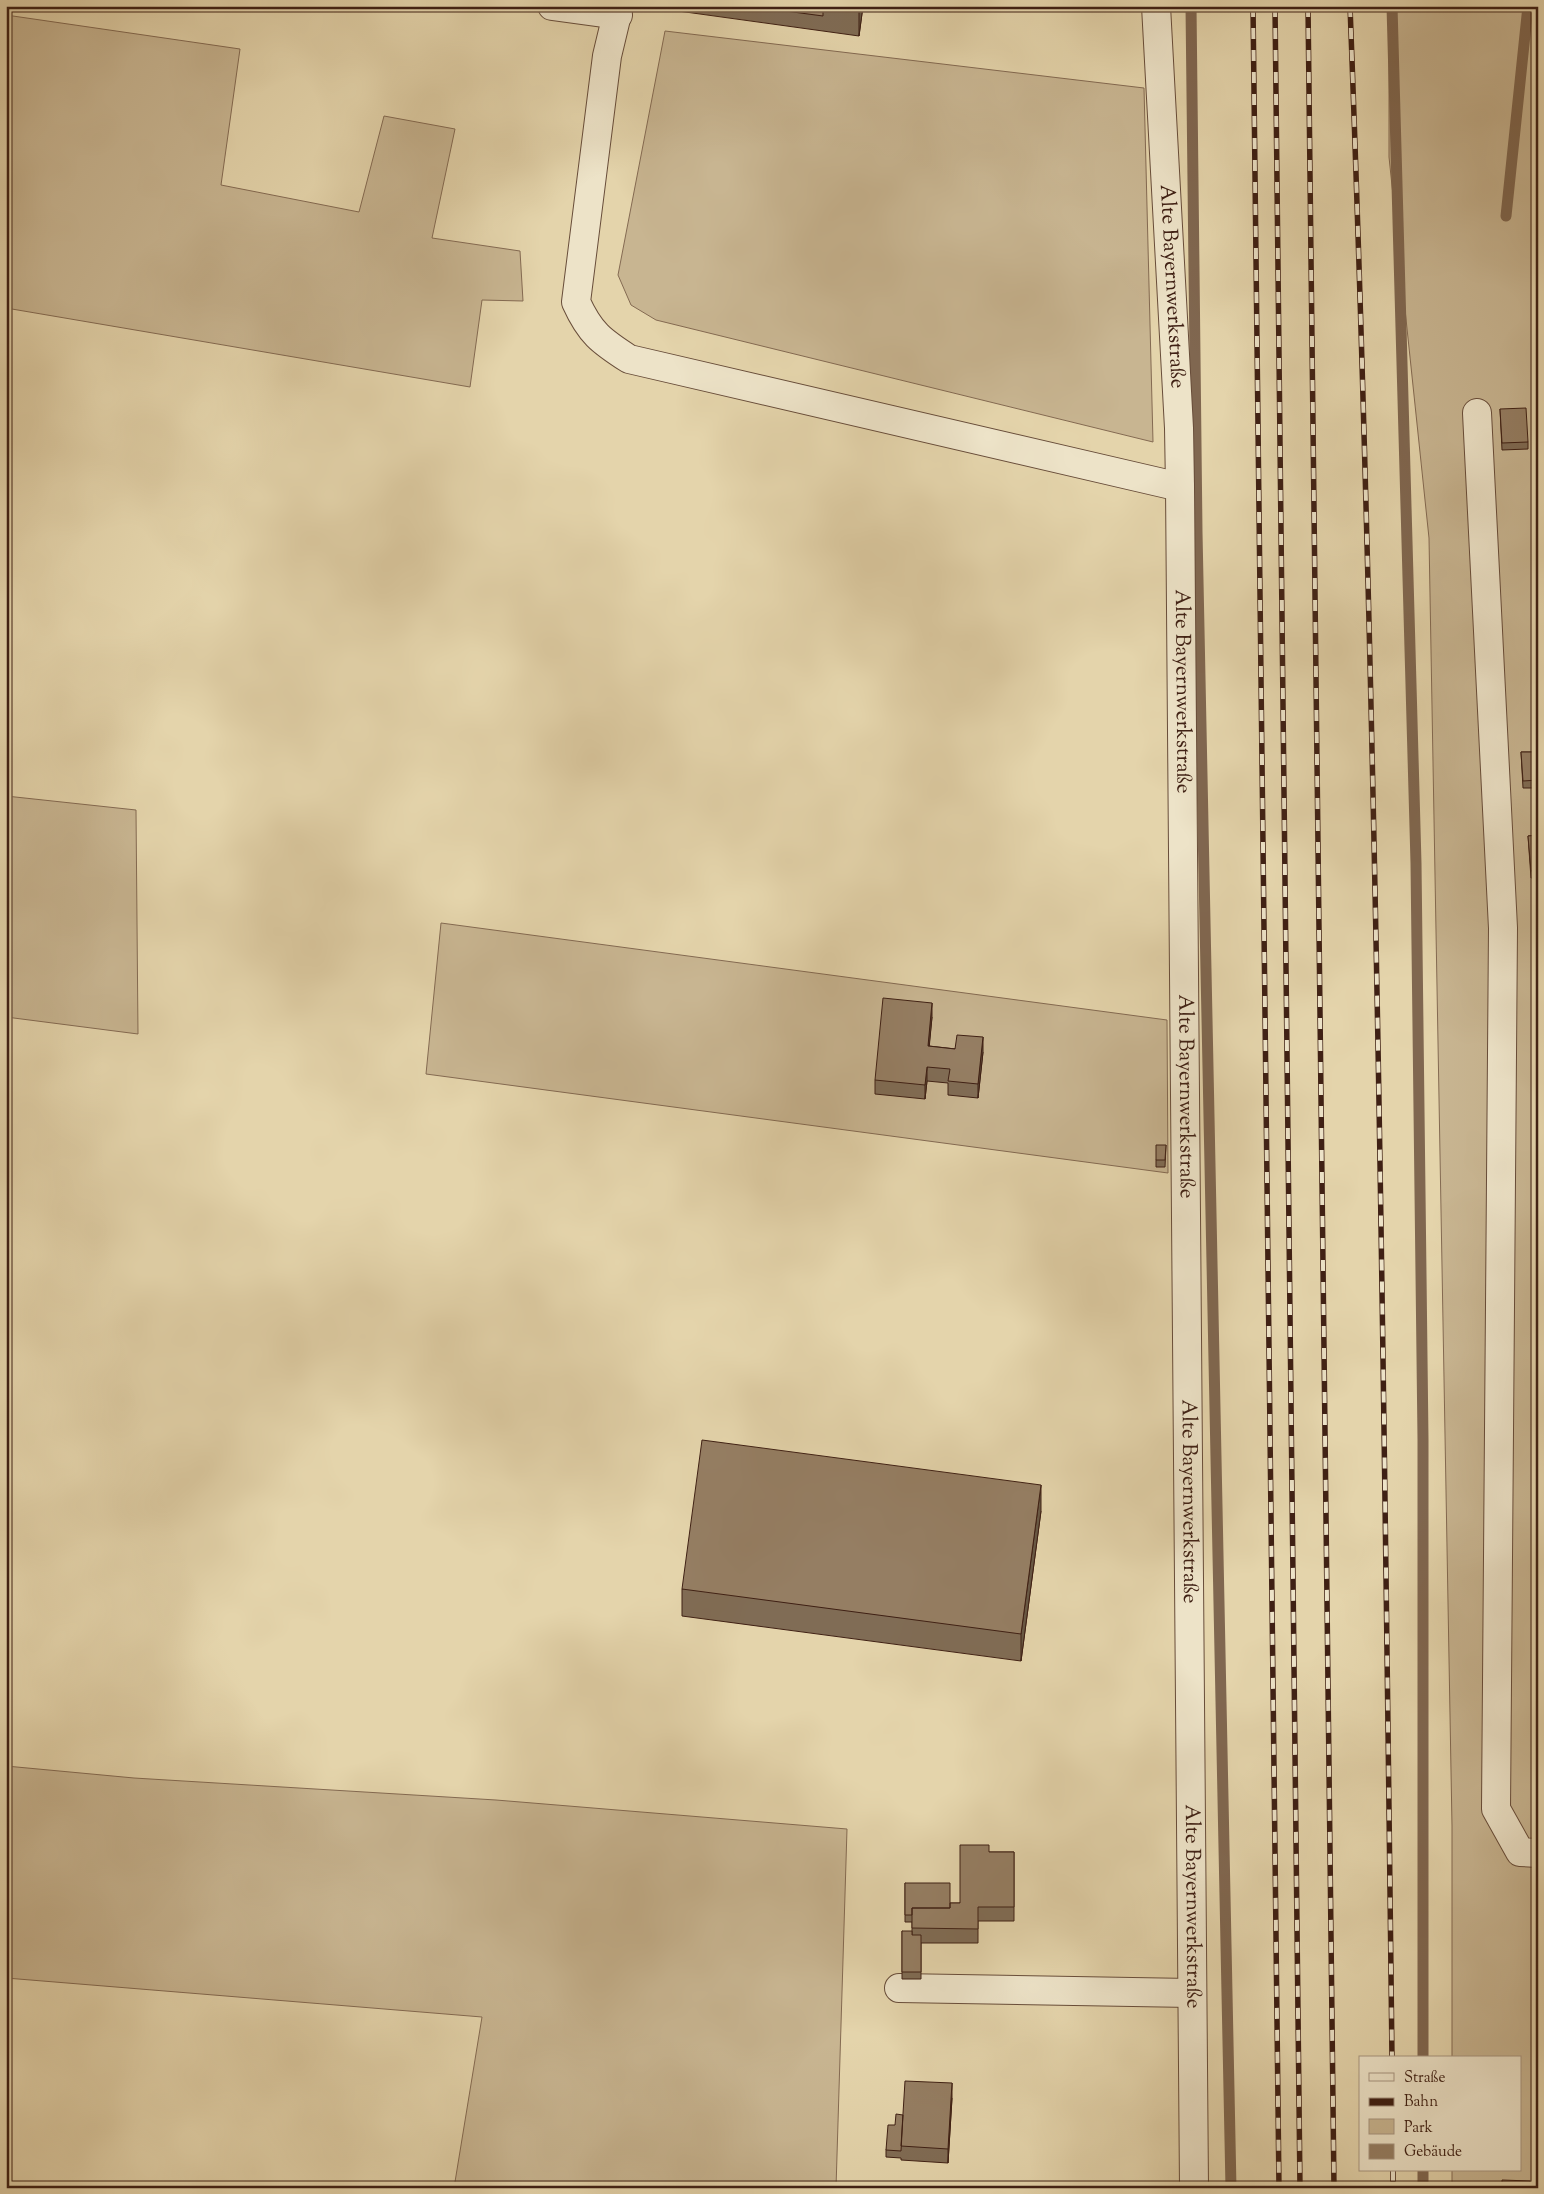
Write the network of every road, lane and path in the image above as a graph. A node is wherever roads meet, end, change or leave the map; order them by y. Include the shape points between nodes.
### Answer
1 (552, 6) edge
2 (1156, 6) edge
3 (619, 11) edge
4 (1477, 413) dead end
5 (1180, 487) junction
6 (1538, 1853) edge
7 (899, 1988) dead end
8 (1191, 1993) junction
9 (1194, 2188) edge

1 - 3 street
2 - 5 street, Alte Bayernwerkstraße
3 - 5 street via 607,56 576,302 585,323 602,342 630,359
4 - 6 street via 1503,928 1496,1809 1520,1852
5 - 8 street, Alte Bayernwerkstraße
7 - 8 street
8 - 9 street, Alte Bayernwerkstraße

